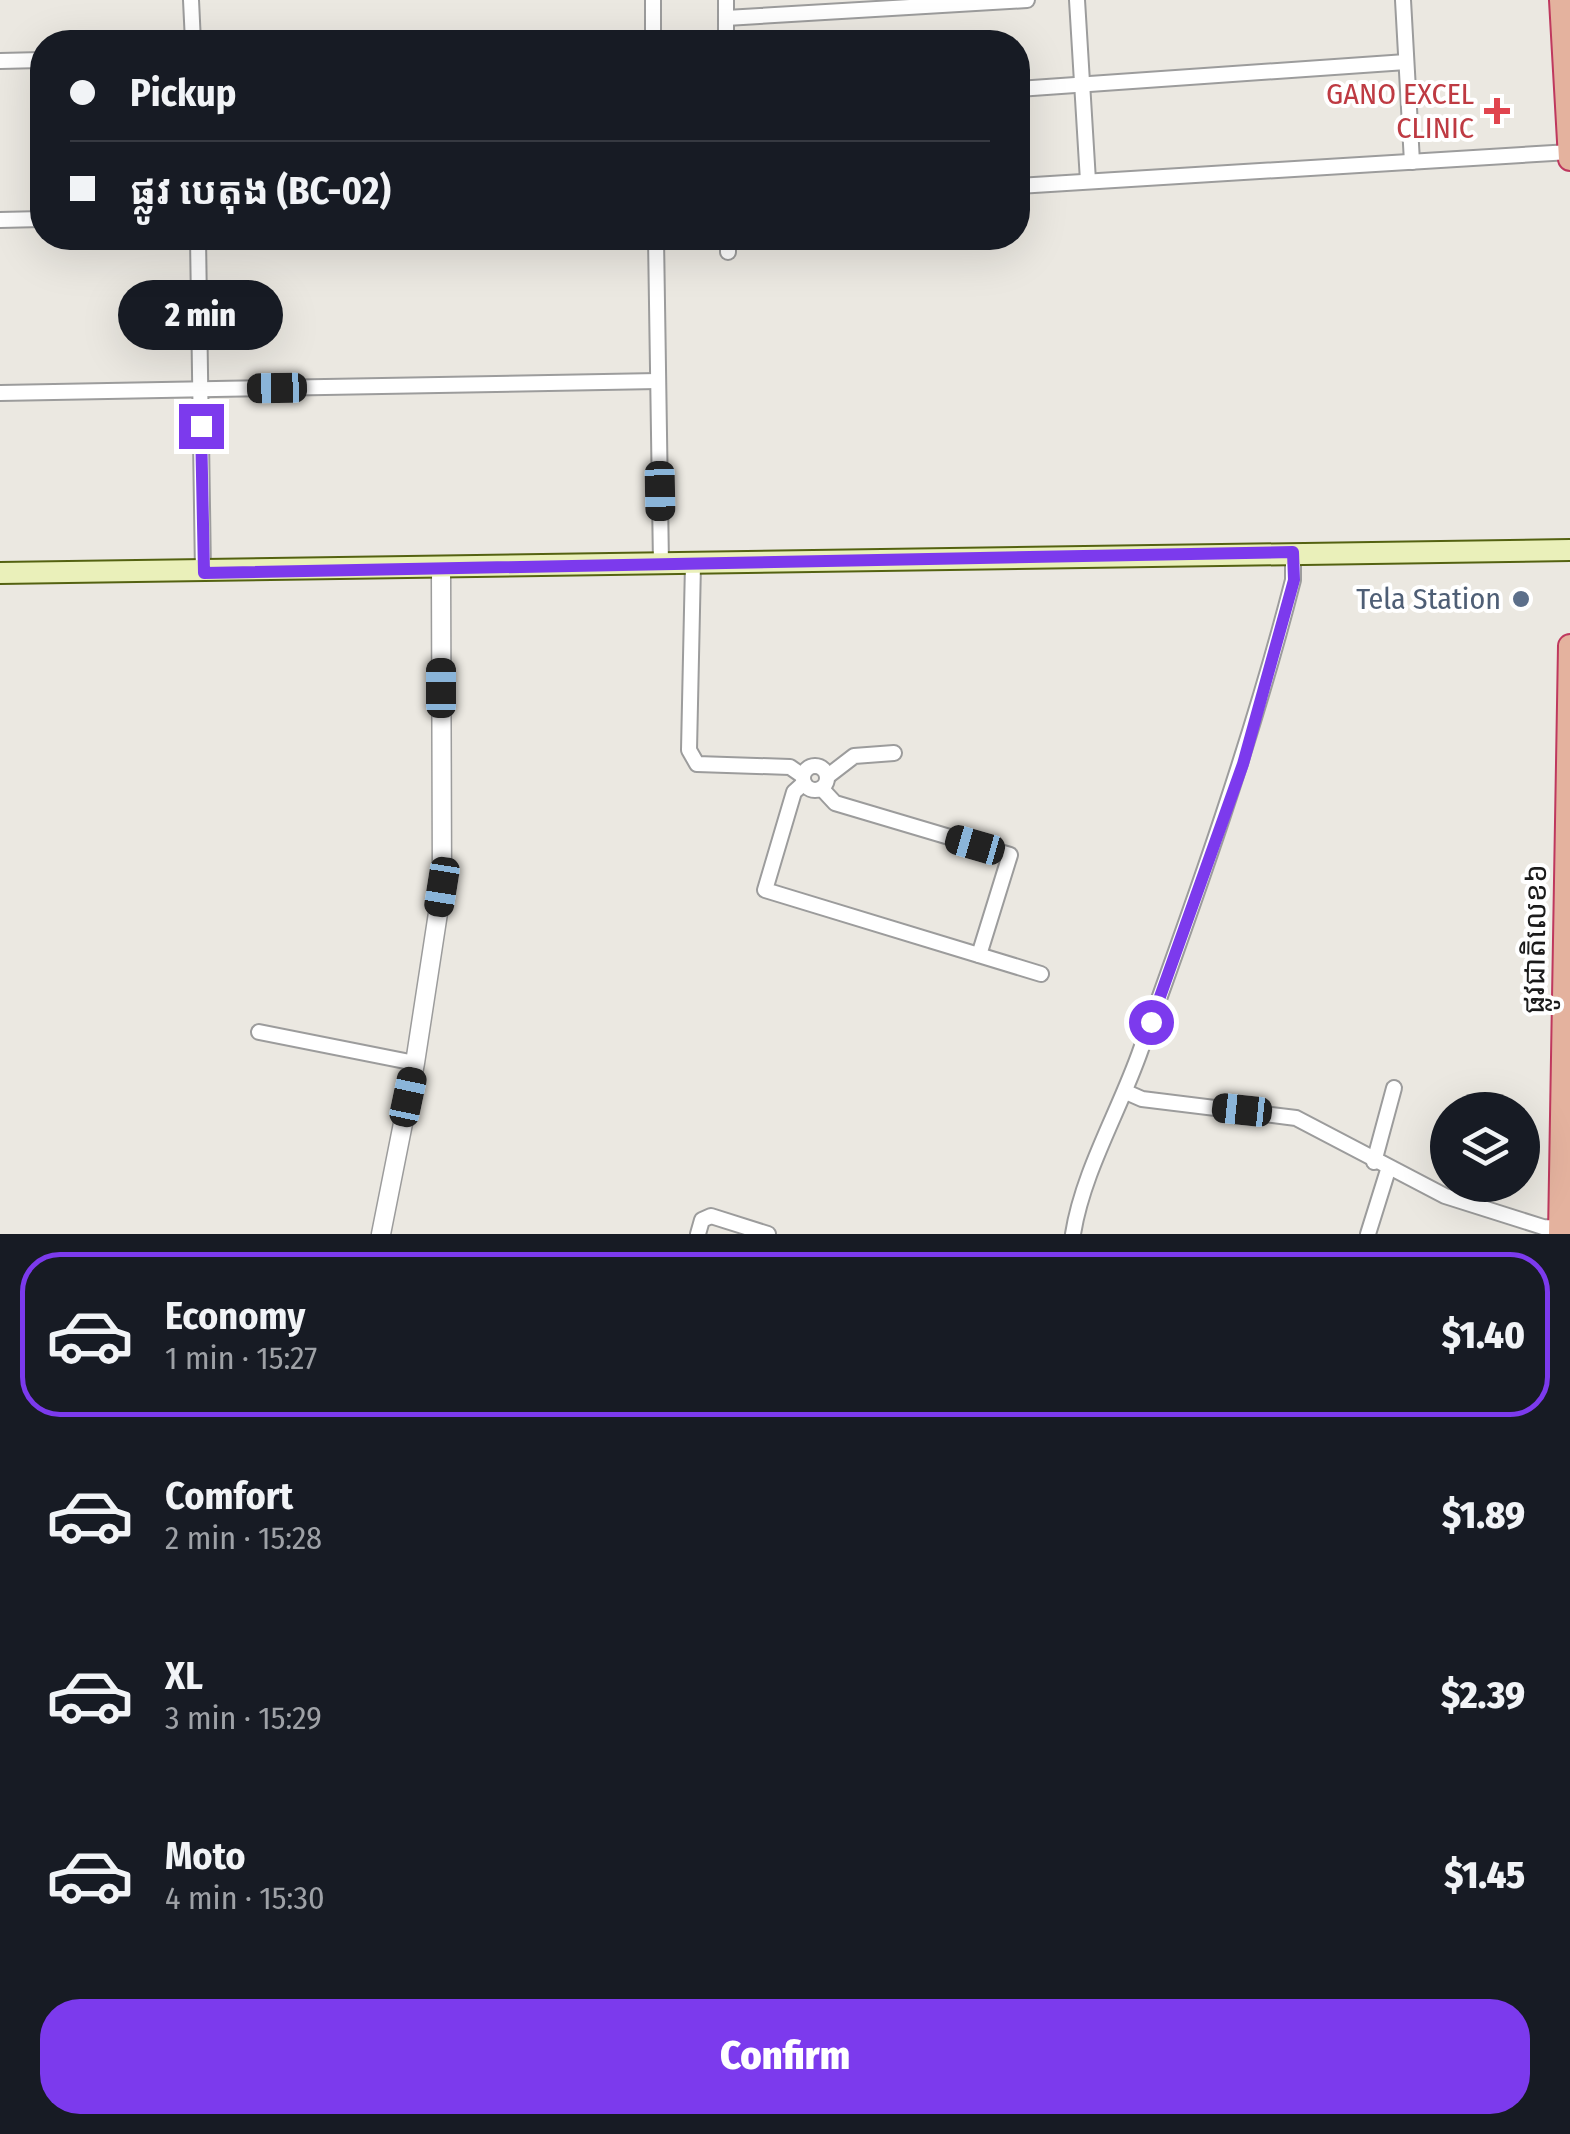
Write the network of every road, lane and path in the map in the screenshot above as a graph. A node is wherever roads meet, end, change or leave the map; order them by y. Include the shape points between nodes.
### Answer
1 (192, 0) edge
2 (652, 0) edge
3 (726, 0) edge
4 (1027, 0) edge
5 (1077, 0) edge
6 (1402, 0) edge
7 (1561, 0) edge
8 (726, 18) junction
9 (192, 30) edge
10 (653, 30) edge
11 (726, 30) edge
12 (30, 60) edge
13 (0, 61) edge
14 (1406, 62) junction
15 (1082, 85) junction
16 (1030, 87) edge
17 (1570, 156) edge
18 (1412, 162) junction
19 (1088, 182) junction
20 (1030, 185) edge
21 (30, 219) edge
22 (0, 220) edge
23 (198, 250) edge
24 (656, 250) edge
25 (658, 381) junction
26 (200, 390) junction
27 (0, 394) edge
28 (1570, 550) edge
29 (1293, 552) junction
30 (661, 564) junction
31 (693, 564) junction
32 (441, 568) junction
33 (0, 573) edge
34 (204, 573) junction
35 (1570, 646) edge
36 (894, 753) dead end
37 (804, 779) junction
38 (825, 782) junction
39 (979, 955) junction
40 (1042, 974) dead end
41 (1567, 1014) edge
42 (258, 1032) dead end
43 (415, 1062) junction
44 (1394, 1088) dead end
45 (1126, 1092) junction
46 (1381, 1166) junction
47 (1563, 1230) edge
48 (381, 1234) edge
49 (698, 1234) edge
50 (768, 1234) edge
51 (1073, 1234) edge
52 (1368, 1234) edge

1 - 9 street
2 - 10 street
3 - 8 street
4 - 8 street
5 - 15 street
6 - 14 street
7 - 17 highway
8 - 11 street
12 - 13 street
14 - 15 street
14 - 18 street
15 - 16 street
15 - 19 street
17 - 18 street
18 - 19 street
19 - 20 street
21 - 22 street
23 - 26 street
24 - 25 street
25 - 26 street
25 - 30 street
26 - 27 street
26 - 34 street
28 - 29 main road
29 - 31 main road
29 - 45 street via 1294,580 1243,764
30 - 31 main road
30 - 32 main road
31 - 37 street via 689,750 697,764 790,768
32 - 34 main road
32 - 43 street via 442,887
33 - 34 main road
35 - 41 highway, ផ្លូវជាតិលេខ៦
36 - 38 street via 854,756
37 - 38 street via 812,791
37 - 38 street via 816,766
37 - 39 street via 794,792 766,890
38 - 39 street via 835,804 1010,855
39 - 40 street
41 - 47 highway, ផ្លូវជាតិលេខ៦
42 - 43 street
43 - 48 street
44 - 46 street
45 - 46 street via 1296,1118
45 - 51 street
46 - 47 street via 1444,1196
46 - 52 street
49 - 50 street via 711,1216

